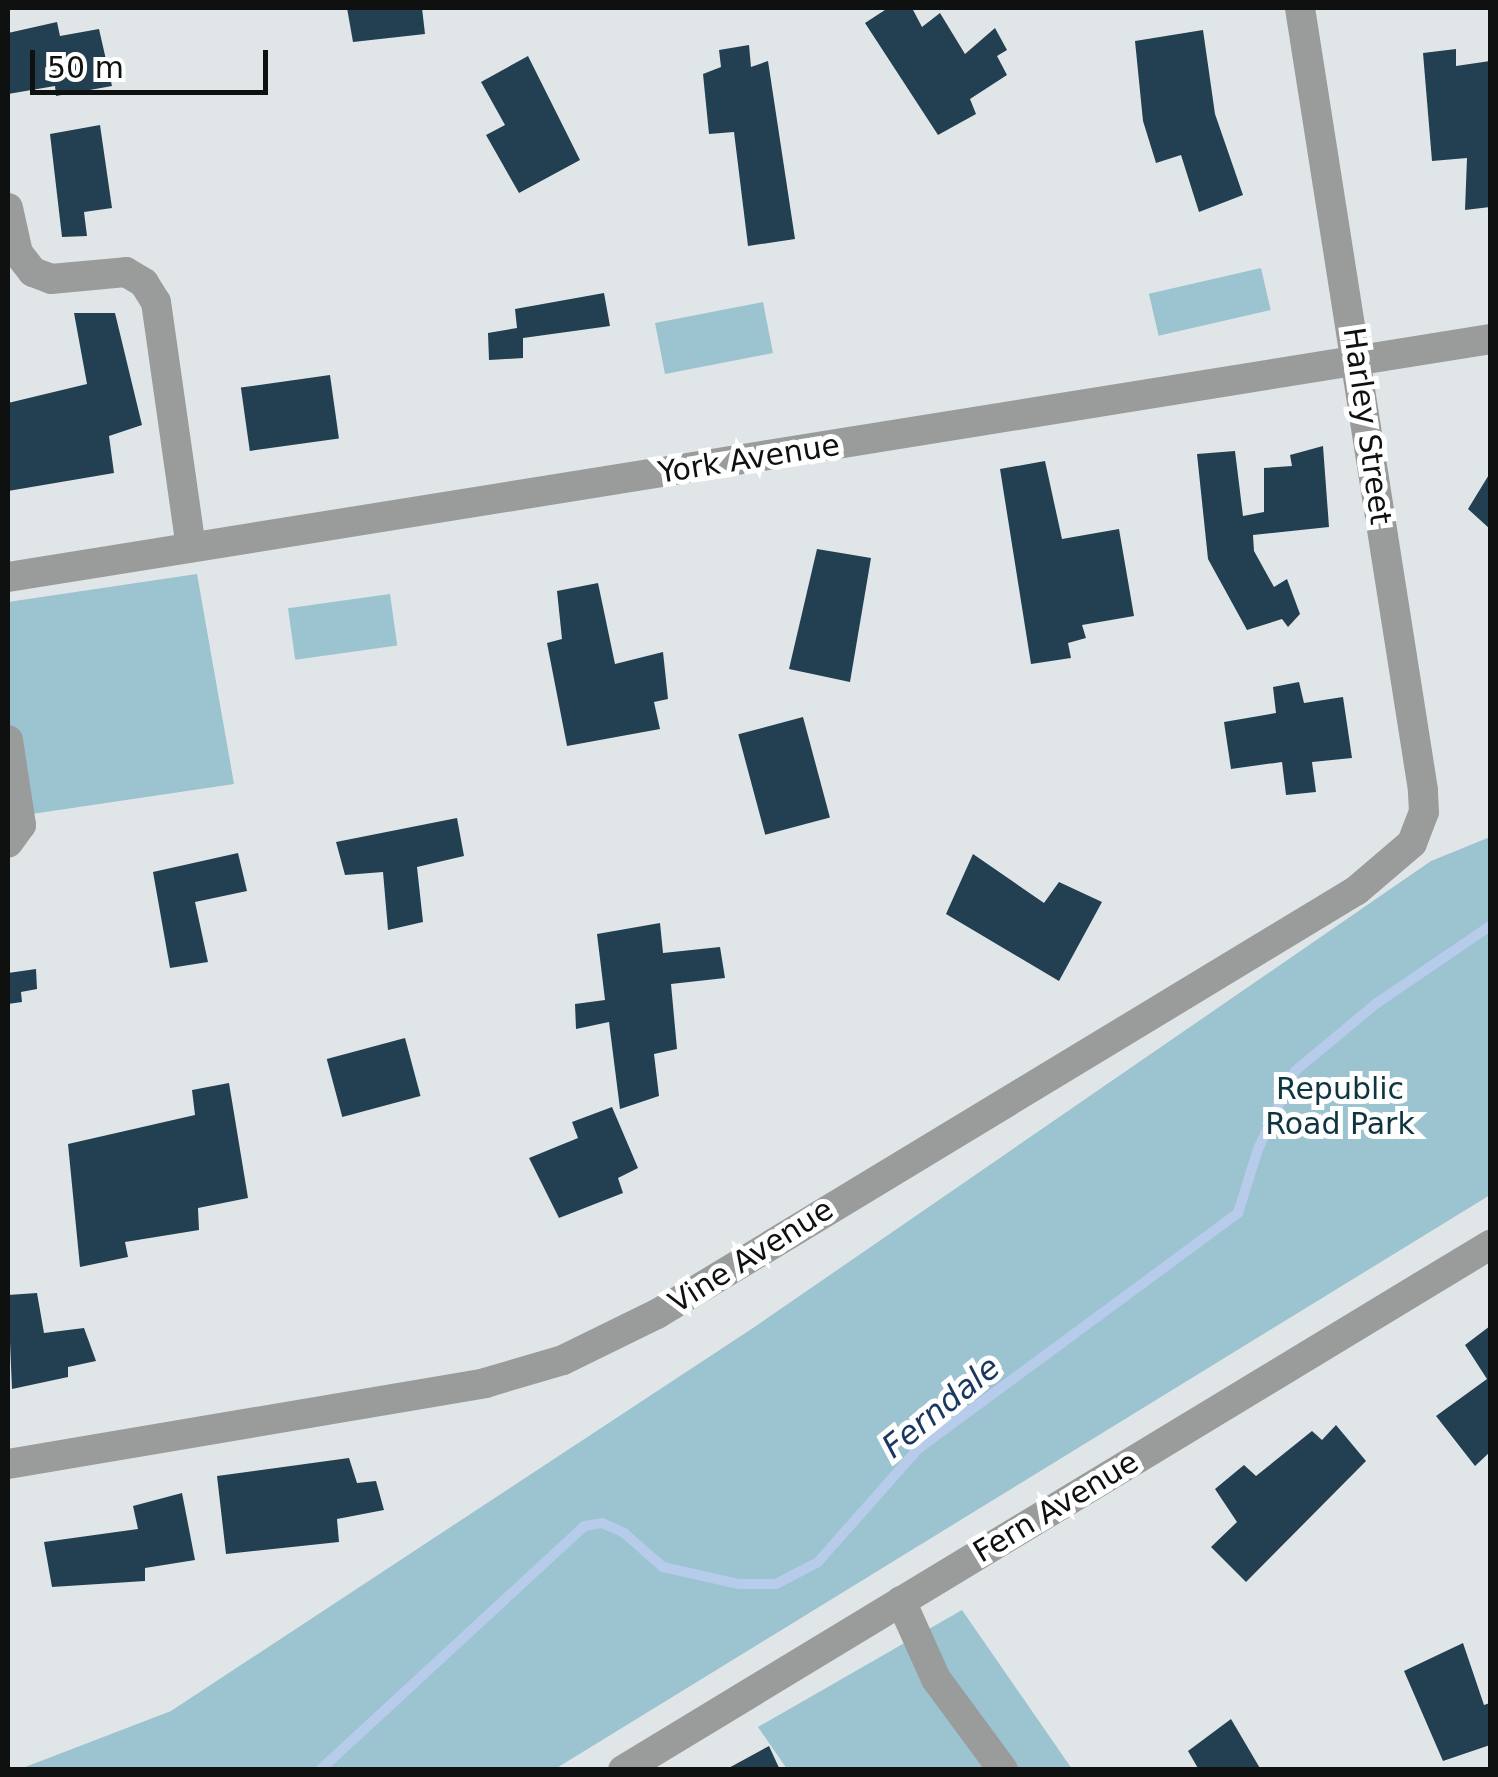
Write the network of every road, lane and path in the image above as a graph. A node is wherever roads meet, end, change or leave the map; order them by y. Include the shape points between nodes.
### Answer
1 (1300, 8) edge
2 (8, 208) edge
3 (1490, 338) edge
4 (1359, 362) junction
5 (192, 548) junction
6 (8, 577) edge
7 (8, 740) edge
8 (8, 843) edge
9 (1412, 843) joint
10 (1490, 1246) edge
11 (8, 1464) edge
12 (901, 1601) junction
13 (623, 1770) edge
14 (1004, 1770) edge

1 - 4 street, Harley Street
2 - 5 street via 18,253 33,272 50,279 126,272 156,302
3 - 4 street, York Avenue
4 - 5 street, York Avenue
4 - 9 street, Harley Street via 1401,682 1423,790 1424,812
5 - 6 street, York Avenue
7 - 8 street via 21,825
9 - 11 street, Vine Avenue via 1357,890 656,1314 563,1360 485,1383
10 - 12 street, Fern Avenue
12 - 13 street, Fern Avenue
12 - 14 street via 936,1678

